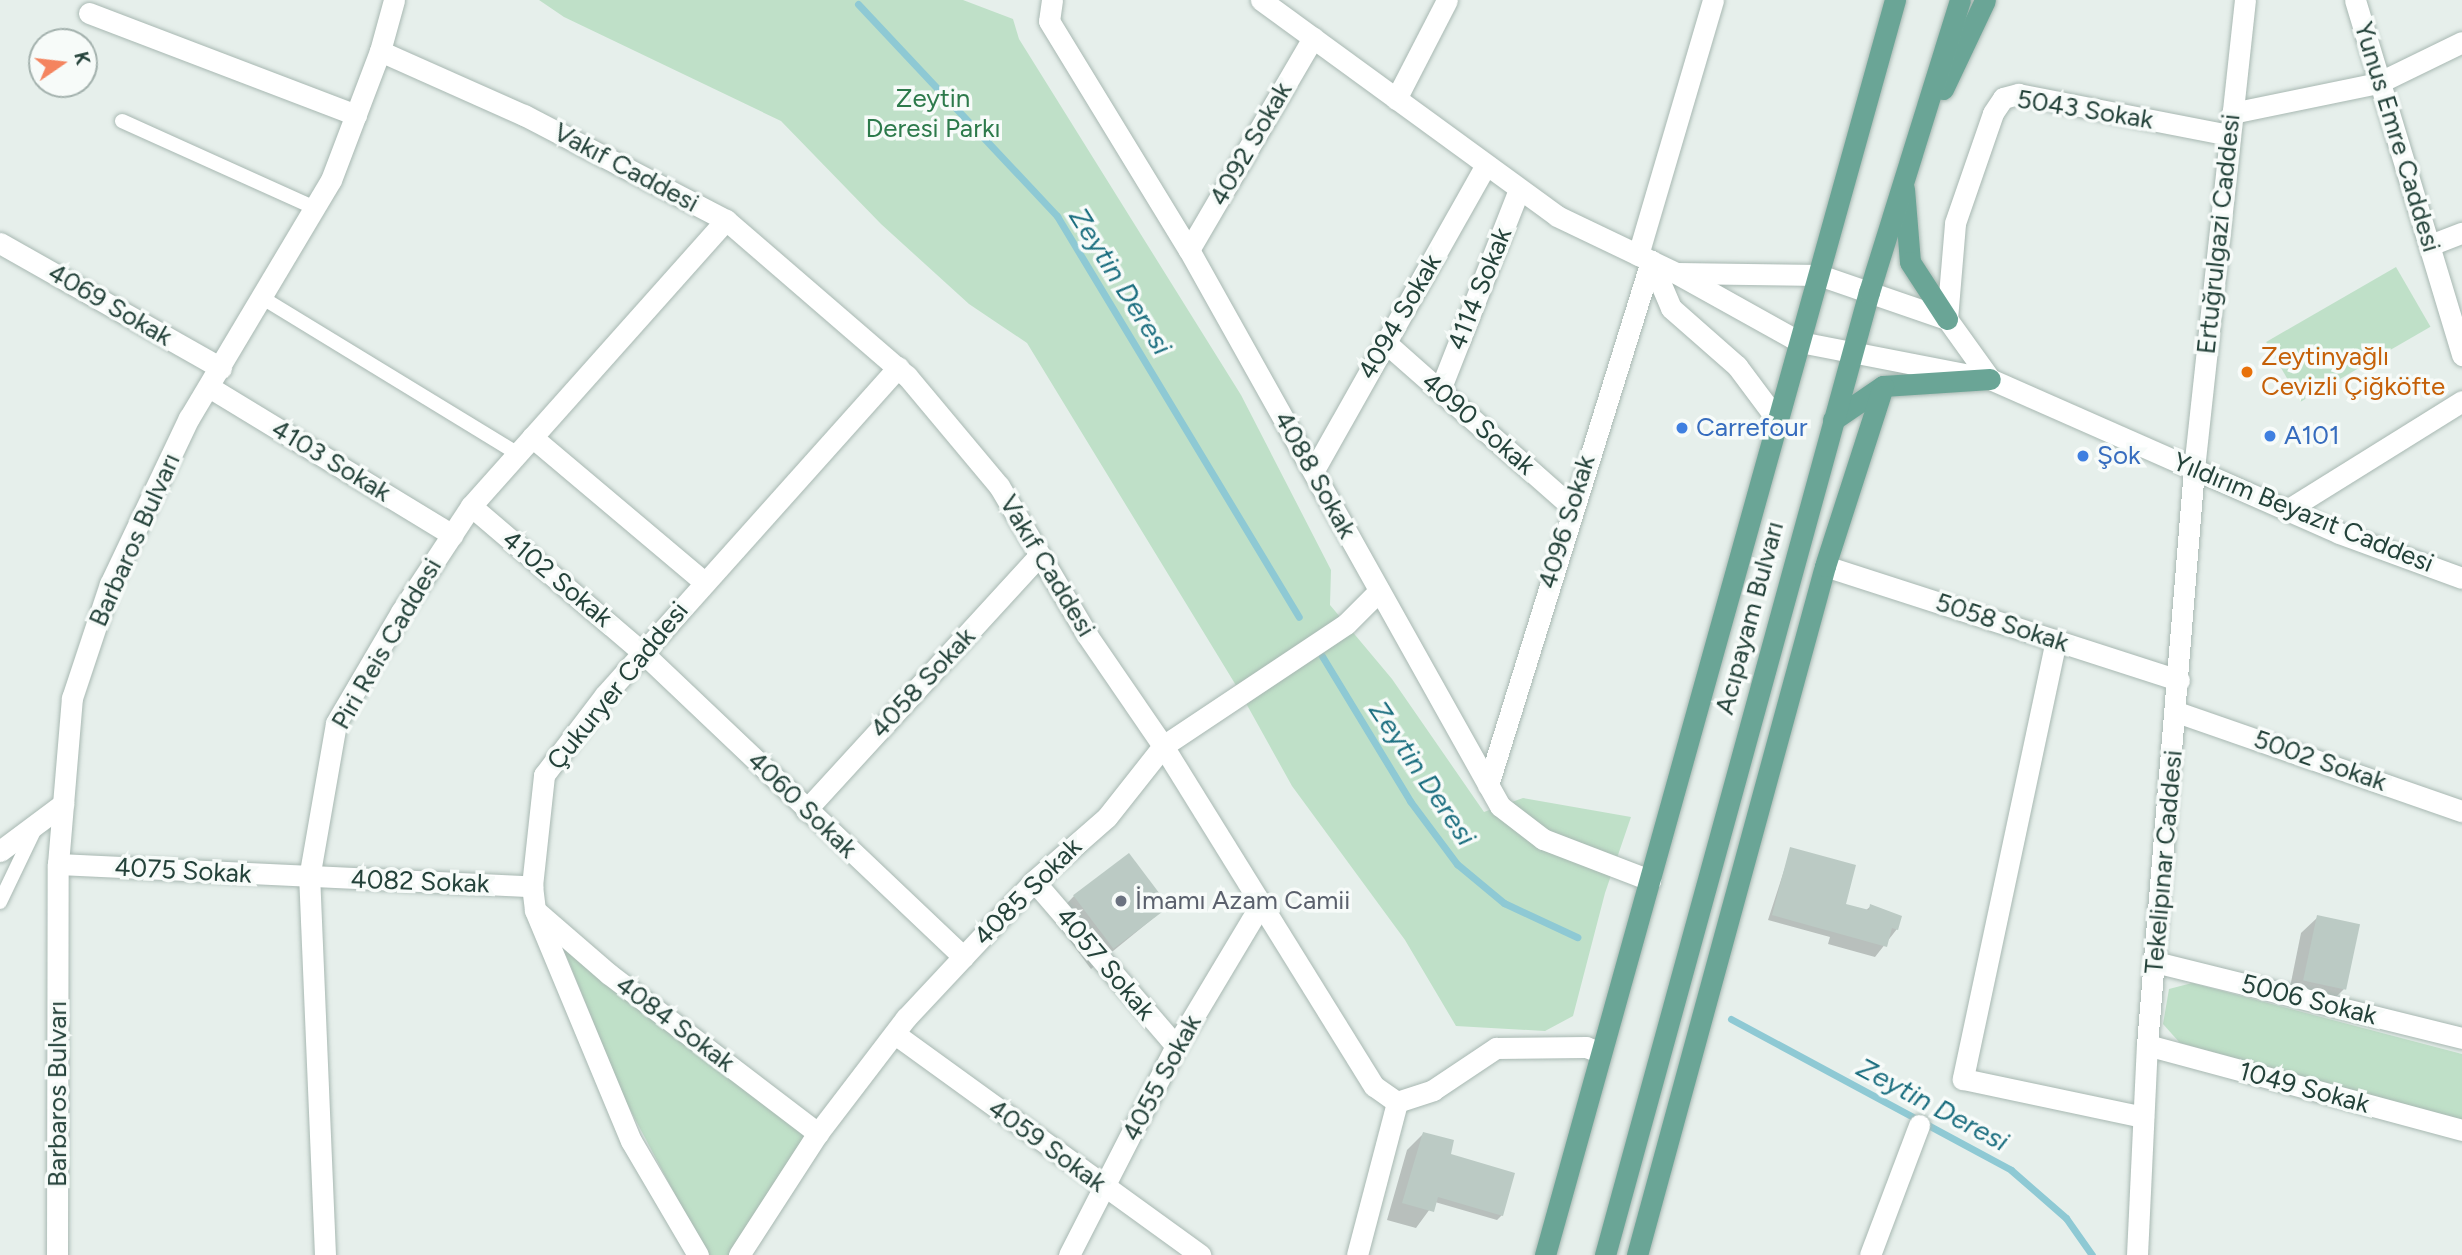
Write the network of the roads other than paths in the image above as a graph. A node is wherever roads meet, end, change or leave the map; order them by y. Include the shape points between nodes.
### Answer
1 (394, 0) edge
2 (1052, 0) edge
3 (1261, 0) edge
4 (1447, 0) edge
5 (1713, 0) edge
6 (1895, 0) edge
7 (1960, 0) edge
8 (1985, 0) edge
9 (2245, 0) edge
10 (2355, 0) edge
11 (89, 13) dead end
12 (1312, 38) junction
13 (2462, 42) edge
14 (380, 51) junction
15 (2378, 83) junction
16 (1396, 99) junction
17 (2232, 113) junction
18 (356, 114) junction
19 (122, 121) dead end
20 (2229, 135) junction
21 (1486, 165) junction
22 (1903, 173) junction
23 (1519, 189) junction
24 (315, 208) junction
25 (726, 220) junction
26 (2462, 233) edge
27 (0, 243) edge
28 (2430, 245) junction
29 (1189, 250) junction
30 (1644, 258) junction
31 (1676, 273) junction
32 (1819, 275) junction
33 (1869, 292) junction
34 (261, 297) junction
35 (1947, 319) junction
36 (1386, 342) junction
37 (1800, 342) junction
38 (1852, 353) junction
39 (2462, 355) edge
40 (898, 367) junction
41 (221, 368) junction
42 (1990, 379) junction
43 (1883, 386) junction
44 (209, 387) junction
45 (1440, 390) junction
46 (2462, 401) edge
47 (1833, 420) junction
48 (1778, 421) junction
49 (532, 437) junction
50 (517, 454) junction
51 (2194, 469) junction
52 (1314, 470) junction
53 (471, 506) junction
54 (1571, 506) junction
55 (2287, 510) junction
56 (452, 535) junction
57 (1040, 555) junction
58 (1825, 566) junction
59 (2462, 578) edge
60 (704, 582) junction
61 (1379, 591) junction
62 (2056, 640) junction
63 (642, 652) junction
64 (2179, 680) junction
65 (2177, 712) junction
66 (1163, 746) junction
67 (1488, 785) junction
68 (63, 804) junction
69 (806, 810) junction
70 (2462, 811) edge
71 (38, 823) junction
72 (0, 851) edge
73 (58, 864) junction
74 (309, 878) junction
75 (1650, 880) junction
76 (1034, 881) junction
77 (532, 886) junction
78 (0, 902) edge
79 (1261, 904) junction
80 (535, 910) junction
81 (963, 957) junction
82 (2155, 962) junction
83 (895, 1034) junction
84 (2462, 1038) edge
85 (2147, 1045) junction
86 (1176, 1046) junction
87 (1599, 1052) junction
88 (1397, 1102) junction
89 (2143, 1117) junction
90 (1919, 1125) dead end
91 (2462, 1130) edge
92 (818, 1133) junction
93 (1105, 1189) junction
94 (57, 1255) edge
95 (325, 1255) edge
96 (698, 1255) edge
97 (739, 1255) edge
98 (1069, 1255) edge
99 (1200, 1255) edge
100 (1357, 1255) edge
101 (1545, 1255) edge
102 (1605, 1255) edge
103 (1637, 1255) edge
104 (1870, 1255) edge
105 (2137, 1255) edge

1 - 14 street, Barbaros Bulvarı
2 - 29 street, 4088 Sokak via 1049,21
3 - 12 street, Yıldırım Beyazıt Caddesi
4 - 16 street
5 - 30 street, 4096 Sokak
6 - 32 main road, Acıpayam Bulvarı
7 - 22 main road, Acıpayam Bulvarı
8 - 22 main road
9 - 17 street, Ertuğrulgazi Caddesi
10 - 15 street, Yunus Emre Caddesi
11 - 18 street
12 - 16 street, Yıldırım Beyazıt Caddesi
12 - 29 street, 4092 Sokak
13 - 15 street
14 - 18 street, Barbaros Bulvarı
14 - 25 street, Vakıf Caddesi via 524,115
15 - 17 street
15 - 28 street, Yunus Emre Caddesi
16 - 21 street, Yıldırım Beyazıt Caddesi
17 - 20 street, Ertuğrulgazi Caddesi
18 - 24 street, Barbaros Bulvarı
19 - 24 lane
20 - 35 street, 5043 Sokak via 2018,94 2003,98 1993,113 1955,223
20 - 51 street, Ertuğrulgazi Caddesi
21 - 23 street, Yıldırım Beyazıt Caddesi
21 - 36 street, 4094 Sokak
22 - 33 main road, Acıpayam Bulvarı
22 - 35 main road via 1910,262
23 - 30 street, Yıldırım Beyazıt Caddesi via 1557,216
23 - 45 street, 4114 Sokak
24 - 34 street, Barbaros Bulvarı
25 - 40 street, Vakıf Caddesi
25 - 49 street, Piri Reis Caddesi
26 - 28 street
27 - 41 street, 4069 Sokak
28 - 39 street, Yunus Emre Caddesi
29 - 52 street, 4088 Sokak
30 - 31 street, Yıldırım Beyazıt Caddesi
30 - 48 street via 1671,308 1737,366
30 - 54 street, 4096 Sokak
31 - 32 street
31 - 37 street, Yıldırım Beyazıt Caddesi
32 - 33 street
32 - 37 main road, Acıpayam Bulvarı
33 - 35 street
33 - 38 main road, Acıpayam Bulvarı
34 - 41 street, Barbaros Bulvarı
34 - 50 lane
35 - 42 street
36 - 45 street, 4090 Sokak
36 - 52 street, 4094 Sokak
37 - 38 street, Yıldırım Beyazıt Caddesi
37 - 48 main road, Acıpayam Bulvarı
38 - 42 street, Yıldırım Beyazıt Caddesi
38 - 47 main road, Acıpayam Bulvarı
40 - 57 street, Vakıf Caddesi via 999,486
40 - 60 street, Çukuryer Caddesi
41 - 44 street, Barbaros Bulvarı
42 - 43 main road
42 - 51 street, Yıldırım Beyazıt Caddesi
43 - 47 main road
43 - 58 main road
44 - 56 street, 4103 Sokak
44 - 68 street, Barbaros Bulvarı via 189,418 110,584 72,698
45 - 54 street, 4090 Sokak
46 - 55 street
47 - 102 main road, Acıpayam Bulvarı
48 - 75 main road, Acıpayam Bulvarı
49 - 50 street, Piri Reis Caddesi
49 - 60 street
50 - 53 street, Piri Reis Caddesi
51 - 55 street, Yıldırım Beyazıt Caddesi
51 - 64 street, Tekelipınar Caddesi
52 - 61 street, 4088 Sokak
53 - 56 street, Piri Reis Caddesi
53 - 63 street, 4102 Sokak
54 - 67 street, 4096 Sokak
55 - 59 street, Yıldırım Beyazıt Caddesi
56 - 74 street, Piri Reis Caddesi via 336,723
57 - 66 street, Vakıf Caddesi via 1087,635
57 - 69 street, 4058 Sokak
58 - 62 street, 5058 Sokak
58 - 103 main road
60 - 63 street, Çukuryer Caddesi
61 - 66 street, 4085 Sokak via 1346,624
61 - 67 street, 4088 Sokak
62 - 64 street, 5058 Sokak
62 - 89 street via 1963,1079
63 - 69 street, 4060 Sokak
63 - 77 street, Çukuryer Caddesi via 544,775
64 - 65 street, Tekelipınar Caddesi
65 - 70 street, 5002 Sokak
65 - 82 street, Tekelipınar Caddesi
66 - 76 street, 4085 Sokak via 1107,817
66 - 79 street, Vakıf Caddesi
67 - 75 street, 4088 Sokak via 1500,806 1542,839
68 - 71 street
68 - 73 street, Barbaros Bulvarı
69 - 81 street, 4060 Sokak
71 - 72 street
71 - 78 lane
73 - 74 street, 4075 Sokak
73 - 94 street, Barbaros Bulvarı
74 - 77 street, 4082 Sokak
74 - 95 street, Piri Reis Caddesi
75 - 87 main road, Acıpayam Bulvarı
76 - 81 street, 4085 Sokak
76 - 86 street, 4057 Sokak
77 - 80 street, Çukuryer Caddesi
79 - 86 street, 4055 Sokak
79 - 88 street, Vakıf Caddesi via 1374,1086
80 - 92 street, 4084 Sokak via 609,974
80 - 96 street, Çukuryer Caddesi via 631,1141
81 - 83 street, 4085 Sokak
82 - 84 street, 5006 Sokak
82 - 85 street, Tekelipınar Caddesi
83 - 92 street, 4085 Sokak
83 - 93 street, 4059 Sokak
85 - 89 street, Tekelipınar Caddesi
85 - 91 street, 1049 Sokak
86 - 93 street, 4055 Sokak
87 - 88 street via 1586,1047 1496,1048 1433,1090
87 - 101 main road, Acıpayam Bulvarı
88 - 100 street
89 - 105 street, Tekelipınar Caddesi
90 - 104 street
92 - 97 street, 4085 Sokak
93 - 98 street, 4055 Sokak
93 - 99 street, 4059 Sokak

